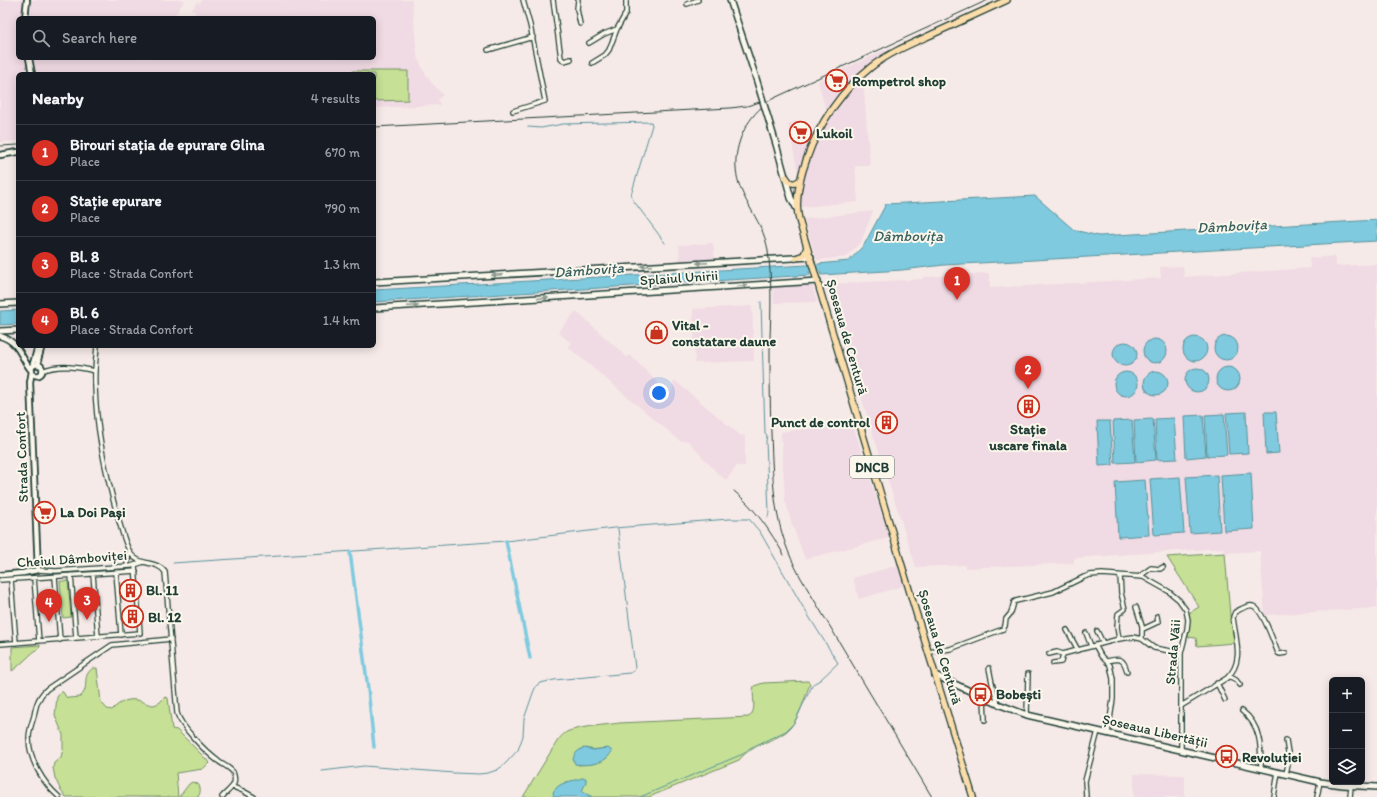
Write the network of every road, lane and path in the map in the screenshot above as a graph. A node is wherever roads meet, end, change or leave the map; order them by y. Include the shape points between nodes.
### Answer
1 (27, 0) edge
2 (523, 0) edge
3 (553, 0) edge
4 (578, 0) edge
5 (626, 0) edge
6 (698, 0) edge
7 (730, 0) edge
8 (1007, 0) edge
9 (687, 4) dead end
10 (25, 16) edge
11 (580, 24) dead end
12 (617, 29) junction
13 (533, 37) junction
14 (590, 43) dead end
15 (488, 50) dead end
16 (571, 59) dead end
17 (29, 60) edge
18 (592, 63) dead end
19 (32, 72) edge
20 (513, 110) dead end
21 (16, 154) edge
22 (0, 155) edge
23 (787, 179) junction
24 (800, 179) junction
25 (798, 197) junction
26 (797, 210) junction
27 (807, 244) junction
28 (811, 257) junction
29 (796, 258) junction
30 (818, 281) junction
31 (376, 282) edge
32 (16, 301) edge
33 (16, 303) edge
34 (3, 304) edge
35 (376, 308) edge
36 (16, 330) edge
37 (0, 331) edge
38 (0, 336) edge
39 (16, 345) edge
40 (18, 348) edge
41 (38, 348) edge
42 (43, 348) edge
43 (97, 348) edge
44 (39, 365) junction
45 (32, 370) junction
46 (95, 370) junction
47 (42, 371) junction
48 (38, 375) junction
49 (30, 392) junction
50 (129, 551) junction
51 (134, 558) junction
52 (145, 562) junction
53 (131, 566) junction
54 (1163, 567) dead end
55 (38, 570) junction
56 (68, 570) junction
57 (136, 571) junction
58 (116, 572) junction
59 (93, 574) junction
60 (0, 575) edge
61 (70, 575) junction
62 (55, 576) junction
63 (1120, 576) junction
64 (1140, 576) junction
65 (34, 578) junction
66 (0, 580) edge
67 (11, 580) junction
68 (1136, 607) dead end
69 (1157, 616) dead end
70 (1143, 629) junction
71 (1067, 630) dead end
72 (1097, 631) dead end
73 (1086, 634) dead end
74 (121, 635) junction
75 (98, 637) junction
76 (76, 638) junction
77 (171, 639) junction
78 (1119, 639) junction
79 (1142, 639) junction
80 (60, 640) junction
81 (39, 641) junction
82 (16, 643) junction
83 (1103, 643) junction
84 (0, 644) edge
85 (1093, 646) junction
86 (1078, 650) junction
87 (928, 652) junction
88 (1181, 653) junction
89 (1286, 653) dead end
90 (1049, 654) dead end
91 (1063, 654) junction
92 (1107, 661) junction
93 (1053, 663) dead end
94 (989, 668) dead end
95 (1127, 672) dead end
96 (1028, 674) dead end
97 (936, 675) junction
98 (1229, 676) junction
99 (1217, 683) junction
100 (1240, 684) dead end
101 (984, 698) junction
102 (1225, 700) dead end
103 (998, 704) junction
104 (1181, 706) junction
105 (1242, 711) dead end
106 (1028, 715) junction
107 (986, 720) dead end
108 (1098, 730) junction
109 (1108, 733) junction
110 (1286, 740) dead end
111 (1181, 750) junction
112 (1261, 768) junction
113 (1278, 772) junction
114 (1286, 774) junction
115 (1320, 782) junction
116 (1351, 786) junction
117 (232, 787) junction
118 (1377, 787) edge
119 (59, 797) edge
120 (222, 797) edge
121 (254, 797) edge
122 (973, 797) edge
123 (1086, 797) edge
124 (1274, 797) edge
125 (1317, 797) edge
126 (1350, 797) edge

1 - 10 street
2 - 13 street
3 - 16 street via 561,58 564,61
4 - 11 street
5 - 12 street via 626,13
6 - 9 street
7 - 23 main road, bridge
8 - 24 main road, Șoseaua de Centură / DNCB via 905,46 864,73 848,88 826,118 811,148
12 - 14 street
12 - 18 street via 609,50
13 - 15 street
13 - 20 street via 545,101
17 - 19 street
21 - 22 street
23 - 24 main road via 792,184
23 - 25 main road
23 - 26 main road via 791,198
24 - 25 main road, Șoseaua de Centură / DNCB
25 - 26 main road, Șoseaua de Centură / DNCB
26 - 27 main road, Șoseaua de Centură / DNCB
27 - 28 main road, Șoseaua de Centură / DNCB
27 - 29 main road via 804,255
28 - 29 main road, Splaiul Unirii
28 - 30 main road, Șoseaua de Centură / DNCB
29 -> 31 main road, Splaiul Unirii
35 -> 30 main road, Splaiul Unirii
30 - 87 main road, Șoseaua de Centură / DNCB
32 - 34 main road
33 - 34 main road
36 - 37 main road
38 - 39 street
40 - 45 street
41 - 45 street, Strada Confort
42 - 44 street
43 - 46 street
44 - 45 street via 35,365
44 - 47 street
45 - 48 street via 34,375
45 - 49 street, Strada Confort
46 - 47 street via 64,367
46 - 50 street via 95,395 105,461
47 - 48 street
48 - 49 street, Strada Confort
49 - 55 street, Strada Confort
50 - 51 street
50 - 53 street
51 - 52 street
51 - 53 street
52 - 53 street, Cheiul Dâmboviței
52 - 77 street via 160,567 166,574
53 - 56 street, Cheiul Dâmboviței
53 - 57 street
54 - 64 street via 1151,568
55 - 56 street, Cheiul Dâmboviței
55 - 60 street, Cheiul Dâmboviței
56 - 61 street
57 - 58 street
57 - 74 street via 140,633
58 - 59 street
58 - 74 street
59 - 61 street
59 - 75 street
61 - 62 street
61 - 76 street
62 - 65 street
62 - 80 street
63 - 64 street, Strada Văii
63 - 78 street via 1125,609 1118,614
63 - 87 street, Strada Văii via 1090,575 1053,592 1016,601 1004,628 998,632 950,649
64 - 88 street, Strada Văii via 1173,595 1186,610 1188,626
65 - 67 street
65 - 81 street
66 - 67 street
67 - 82 street
68 - 70 street
69 - 70 street via 1158,623
70 - 79 street
71 - 86 street
72 - 83 street
73 - 85 street
74 - 75 street
75 - 76 street
76 - 80 street
77 - 117 street via 179,719 214,758 232,770
77 - 119 street via 112,644 40,696 29,733 31,752 42,777
78 - 79 street
78 - 83 street
79 - 88 street via 1154,648
80 - 81 street
81 - 82 street
82 - 84 street
83 - 85 street
85 - 86 street
85 - 92 street
86 - 91 street
87 - 97 main road, Șoseaua de Centură / DNCB
88 - 104 street, Strada Văii
89 - 98 street via 1278,653 1262,616 1255,607 1235,612 1233,615 1238,657
90 - 91 street
91 - 93 street via 1061,662
92 - 95 street via 1121,660
92 - 109 street via 1114,689
94 - 103 street
96 - 106 street
97 - 101 main road, Șoseaua Libertății
97 - 122 main road, Șoseaua de Centură / DNCB
98 - 99 street
98 - 100 street
99 - 102 street
99 - 104 street
101 - 103 main road, Șoseaua Libertății
101 - 107 street
103 - 106 main road, Șoseaua Libertății
104 - 111 street, Strada Văii
105 - 112 street via 1252,719 1257,732
106 - 108 main road, Șoseaua Libertății
108 - 109 main road, Șoseaua Libertății
108 - 123 street via 1085,781
109 - 111 main road, Șoseaua Libertății
110 - 114 street via 1289,759
111 - 112 main road, Șoseaua Libertății
112 - 113 main road, Șoseaua Libertății
113 - 114 main road, Șoseaua Libertății
113 - 124 street
114 - 115 main road, Șoseaua Libertății
115 - 116 main road, Șoseaua Libertății
115 - 125 street
116 - 118 main road, Șoseaua Libertății
116 - 126 street
117 - 120 street
117 - 121 street

